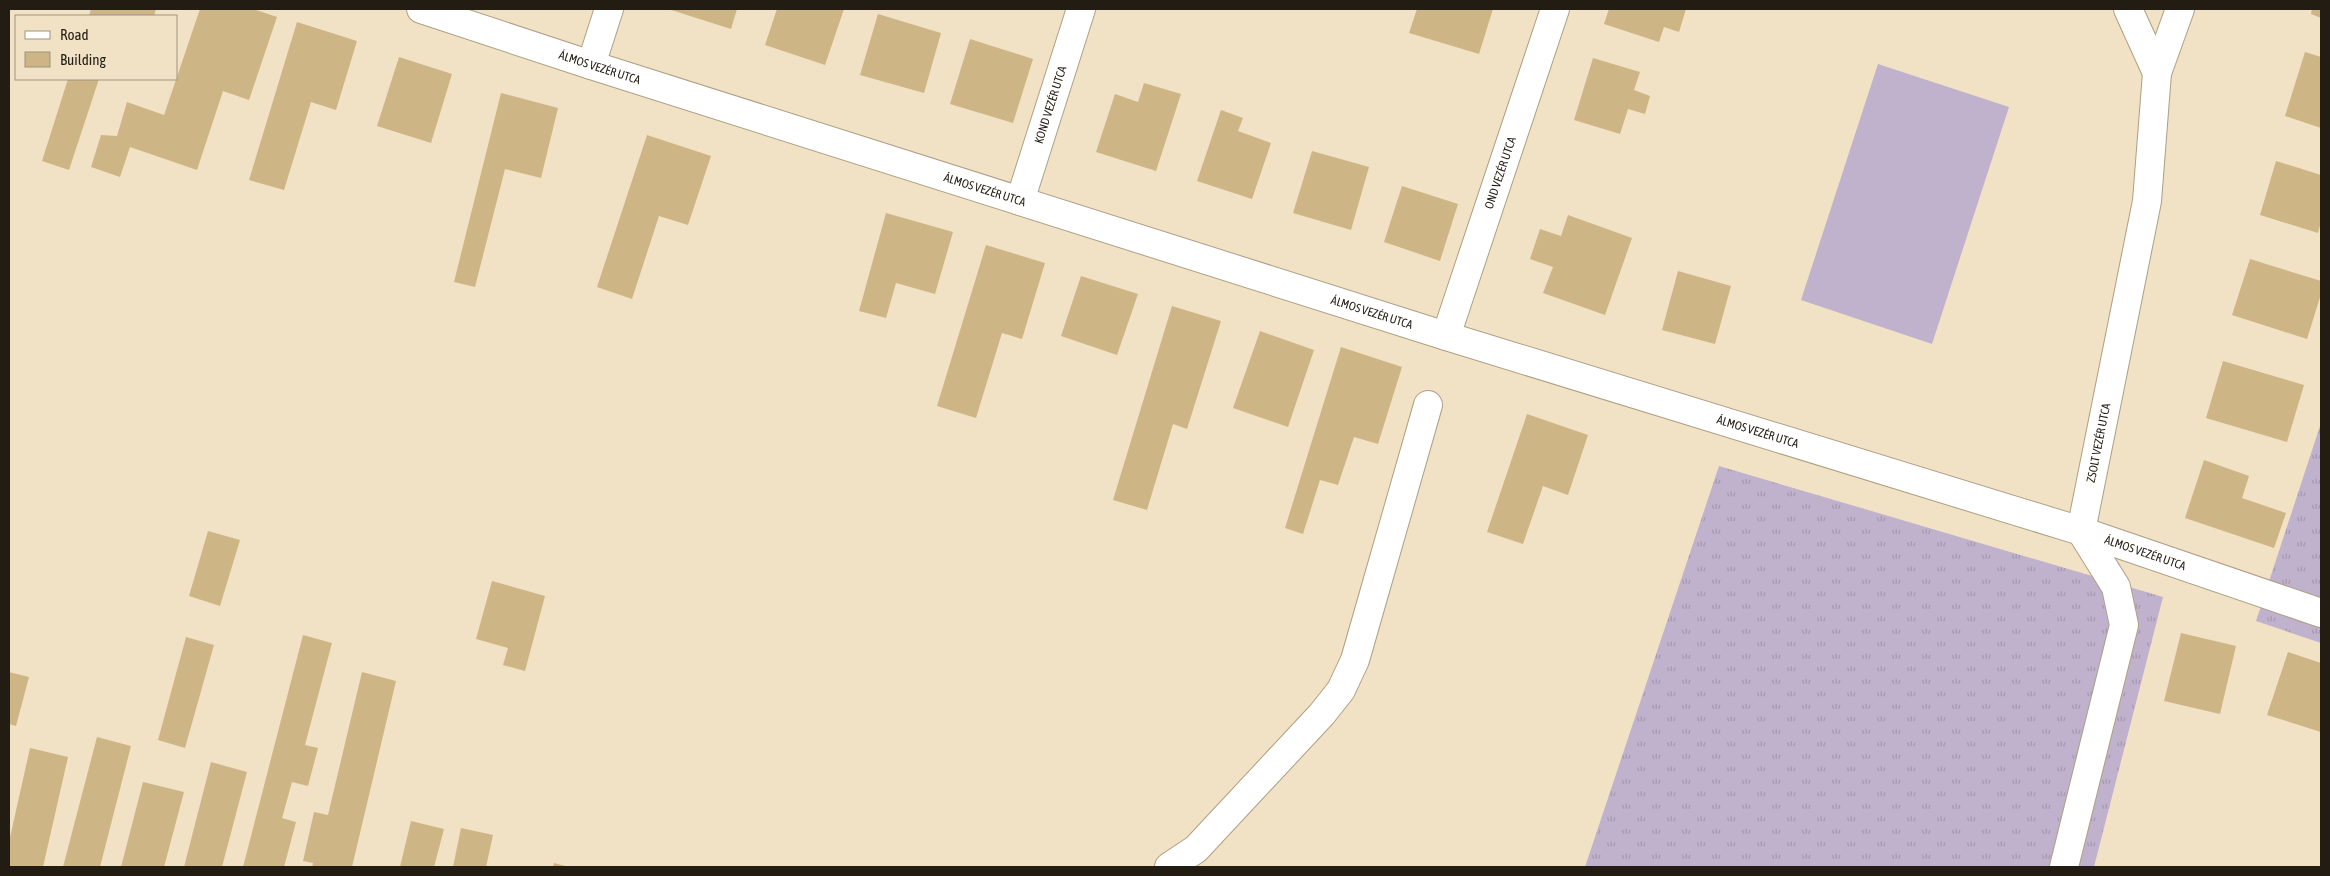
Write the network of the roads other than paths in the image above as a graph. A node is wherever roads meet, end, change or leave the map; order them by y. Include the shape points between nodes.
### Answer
1 (421, 9) edge
2 (608, 9) edge
3 (1081, 9) edge
4 (1555, 9) edge
5 (2128, 9) edge
6 (2180, 9) edge
7 (590, 65) junction
8 (2157, 73) junction
9 (1020, 201) junction
10 (1446, 336) junction
11 (1428, 405) dead end
12 (2081, 531) junction
13 (2321, 613) edge
14 (1169, 867) edge
15 (2064, 867) edge

1 - 7 street, ÁLMOS VEZÉR UTCA
2 - 7 street
3 - 9 street, KOND VEZÉR UTCA
4 - 10 street, OND VEZÉR UTCA
5 - 8 street
6 - 8 street, ZSOLT VEZÉR UTCA
7 - 9 street, ÁLMOS VEZÉR UTCA
8 - 12 street, ZSOLT VEZÉR UTCA via 2147,201
9 - 10 street, ÁLMOS VEZÉR UTCA
10 - 12 street, ÁLMOS VEZÉR UTCA
11 - 14 street via 1355,660 1341,690 1196,848
12 - 13 street, ÁLMOS VEZÉR UTCA
12 - 15 street via 2116,587 2124,626

